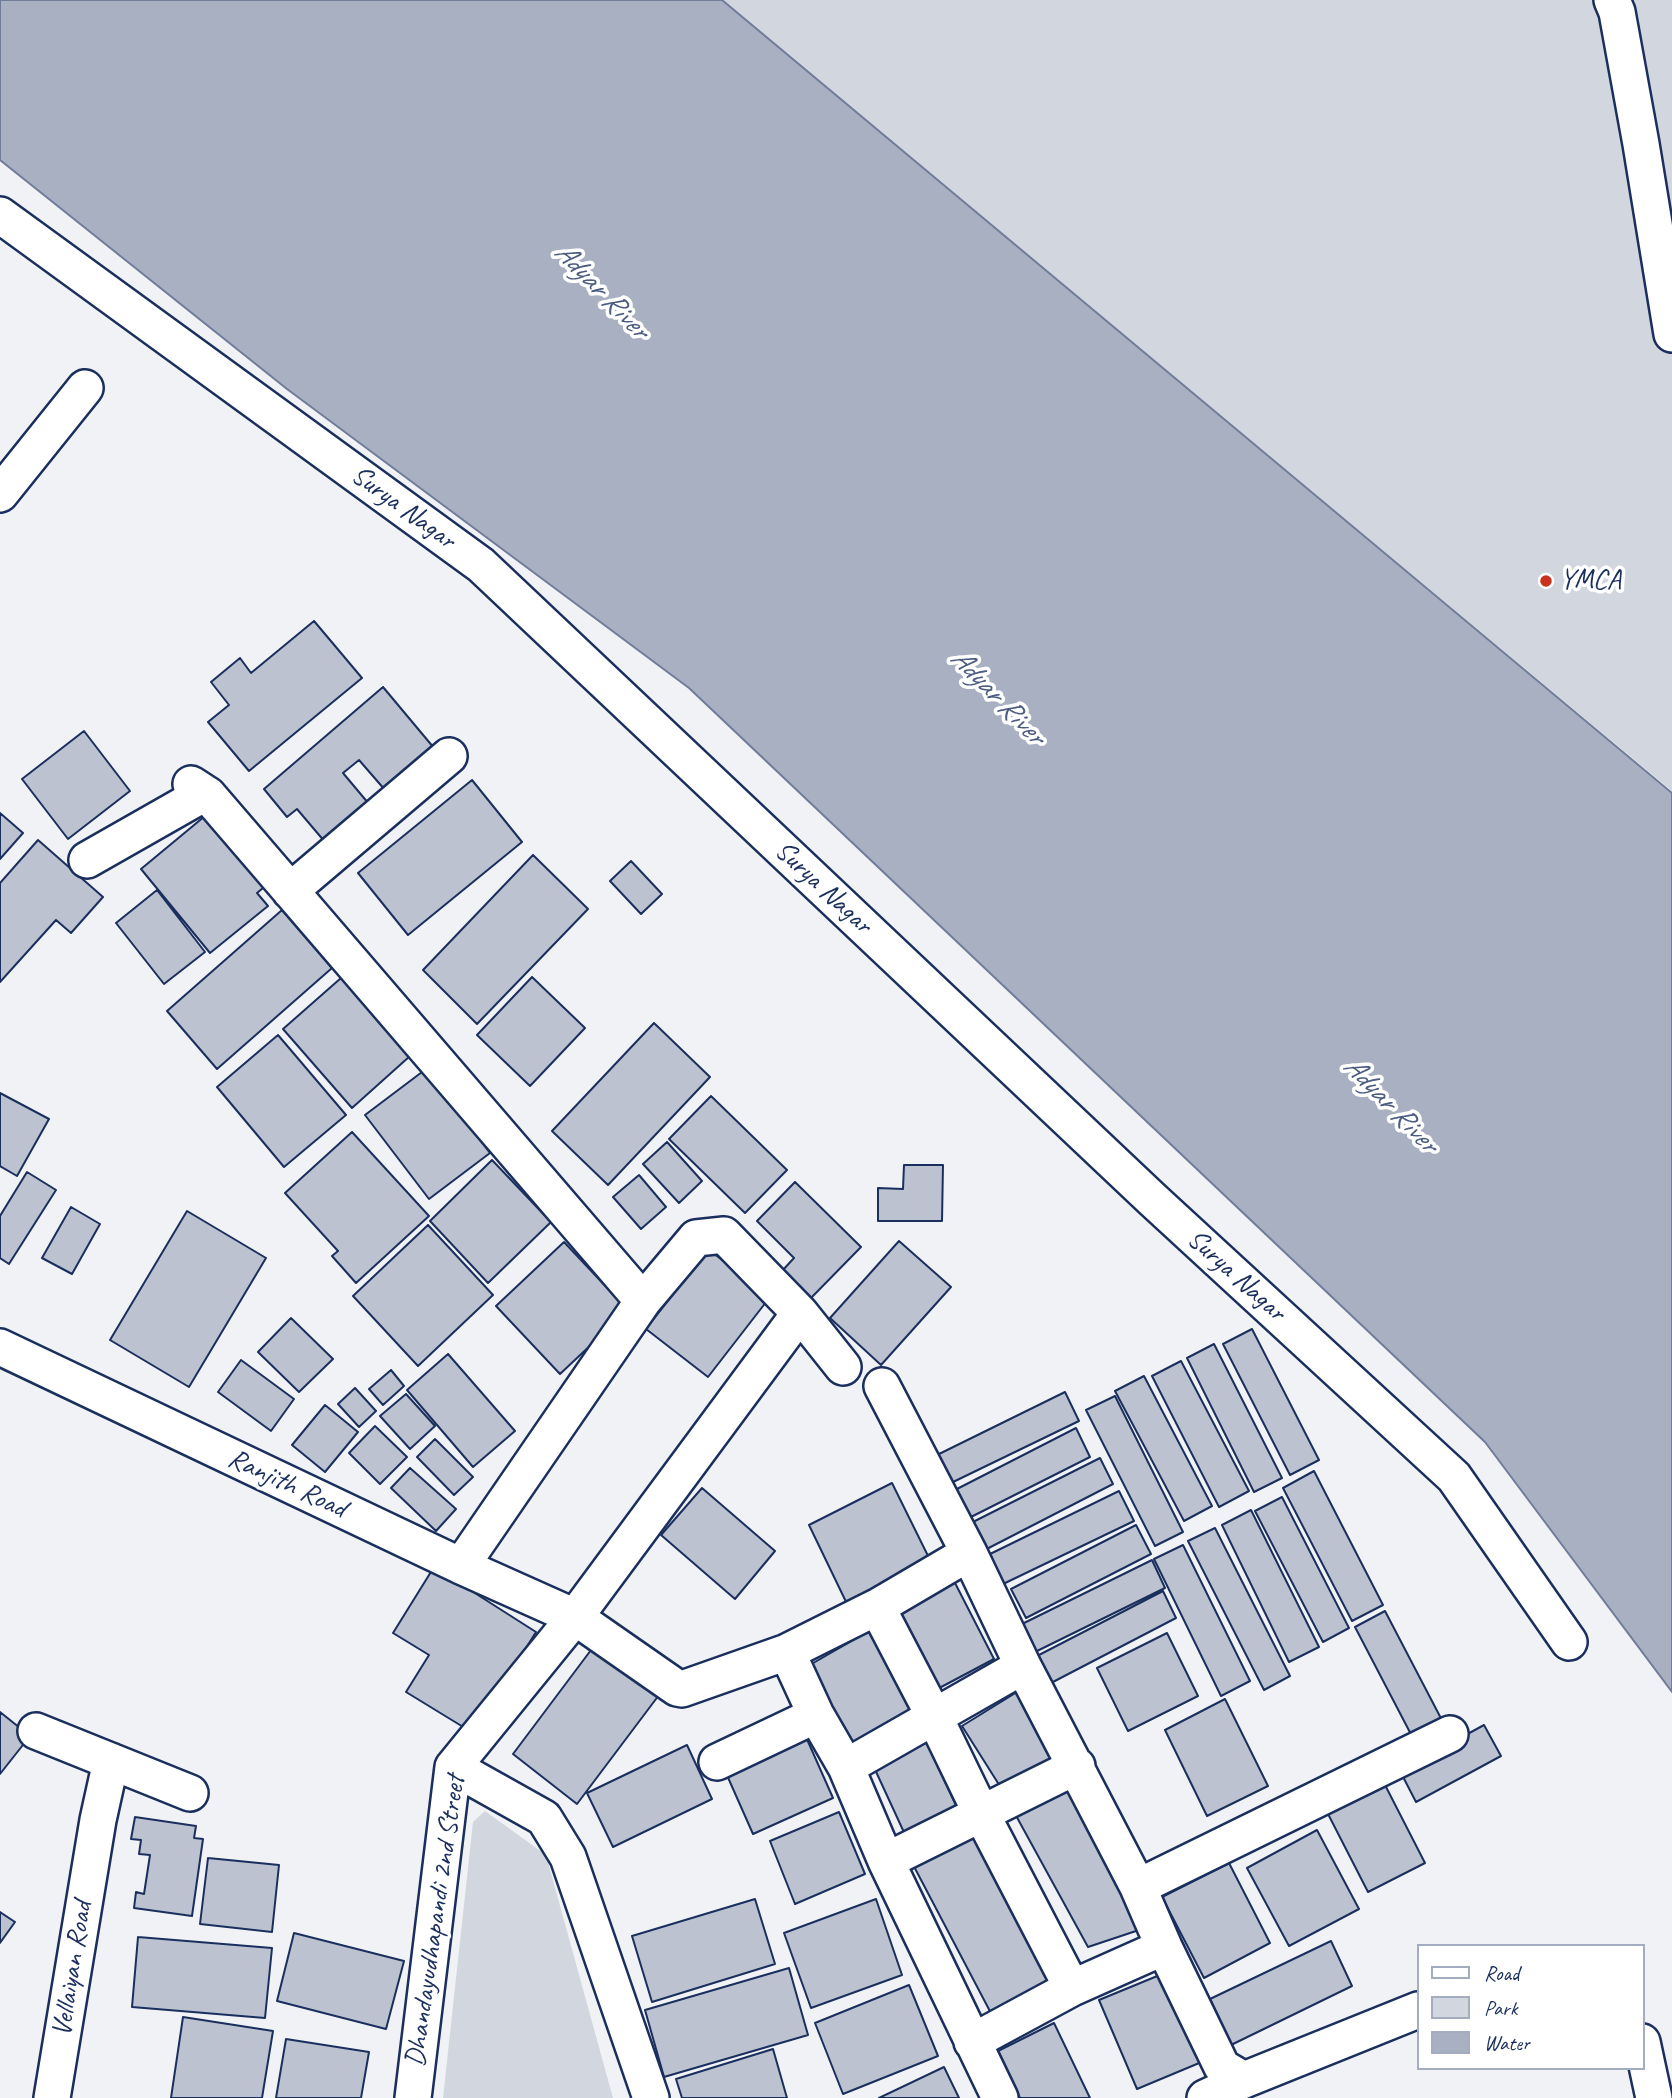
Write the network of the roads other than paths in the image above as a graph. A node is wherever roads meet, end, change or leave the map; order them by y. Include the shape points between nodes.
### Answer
1 (1612, 0) edge
2 (0, 215) edge
3 (1672, 334) edge
4 (85, 388) dead end
5 (0, 494) edge
6 (449, 756) dead end
7 (87, 860) dead end
8 (290, 891) junction
9 (643, 1301) junction
10 (800, 1313) junction
11 (0, 1347) edge
12 (842, 1367) dead end
13 (882, 1387) dead end
14 (969, 1553) junction
15 (461, 1566) junction
16 (877, 1607) junction
17 (575, 1618) junction
18 (1569, 1642) dead end
19 (787, 1652) junction
20 (1023, 1665) junction
21 (816, 1715) junction
22 (935, 1718) junction
23 (36, 1731) dead end
24 (1450, 1734) dead end
25 (111, 1761) junction
26 (717, 1762) dead end
27 (1077, 1766) junction
28 (453, 1767) junction
29 (846, 1767) junction
30 (190, 1793) dead end
31 (981, 1813) junction
32 (886, 1861) junction
33 (1138, 1887) junction
34 (1164, 1947) junction
35 (1072, 1989) junction
36 (1416, 2011) edge
37 (972, 2042) junction
38 (1644, 2051) edge
39 (1244, 2080) junction
40 (52, 2098) edge
41 (413, 2098) edge
42 (651, 2098) edge
43 (1000, 2098) edge
44 (1205, 2098) edge
45 (1654, 2098) edge

1 - 3 street
2 - 18 street, Surya Nagar via 481,565 1152,1199 1454,1477
4 - 5 street
6 - 8 street
7 - 8 street via 196,798 191,784 208,795
8 - 9 street
9 - 10 street via 696,1238 724,1235
9 - 15 street
10 - 12 street
10 - 17 street, Dhandayudhapandi 2nd Street
11 - 15 street, Ranjith Road
13 - 14 street
14 - 16 street
14 - 20 street
15 - 17 street, Ranjith Road
16 - 19 street
16 - 22 street
17 - 19 street, Ranjith Road via 682,1689
17 - 28 street, Dhandayudhapandi 2nd Street
19 - 21 street
20 - 22 street
20 - 27 street
21 - 26 street
21 - 29 street
22 - 29 street
22 - 31 street
23 - 25 street
24 - 33 street
25 - 30 street
25 - 40 street, Vellaiyan Road
27 - 31 street
27 - 33 street
28 - 41 street, Dhandayudhapandi 2nd Street
28 - 42 street via 544,1818 568,1857
29 - 32 street
31 - 32 street
31 - 35 street
32 - 37 street
33 - 34 street
34 - 35 street
34 - 39 street via 1222,2067
35 - 37 street
36 - 39 street
37 - 43 street
38 - 45 street
39 - 44 street

